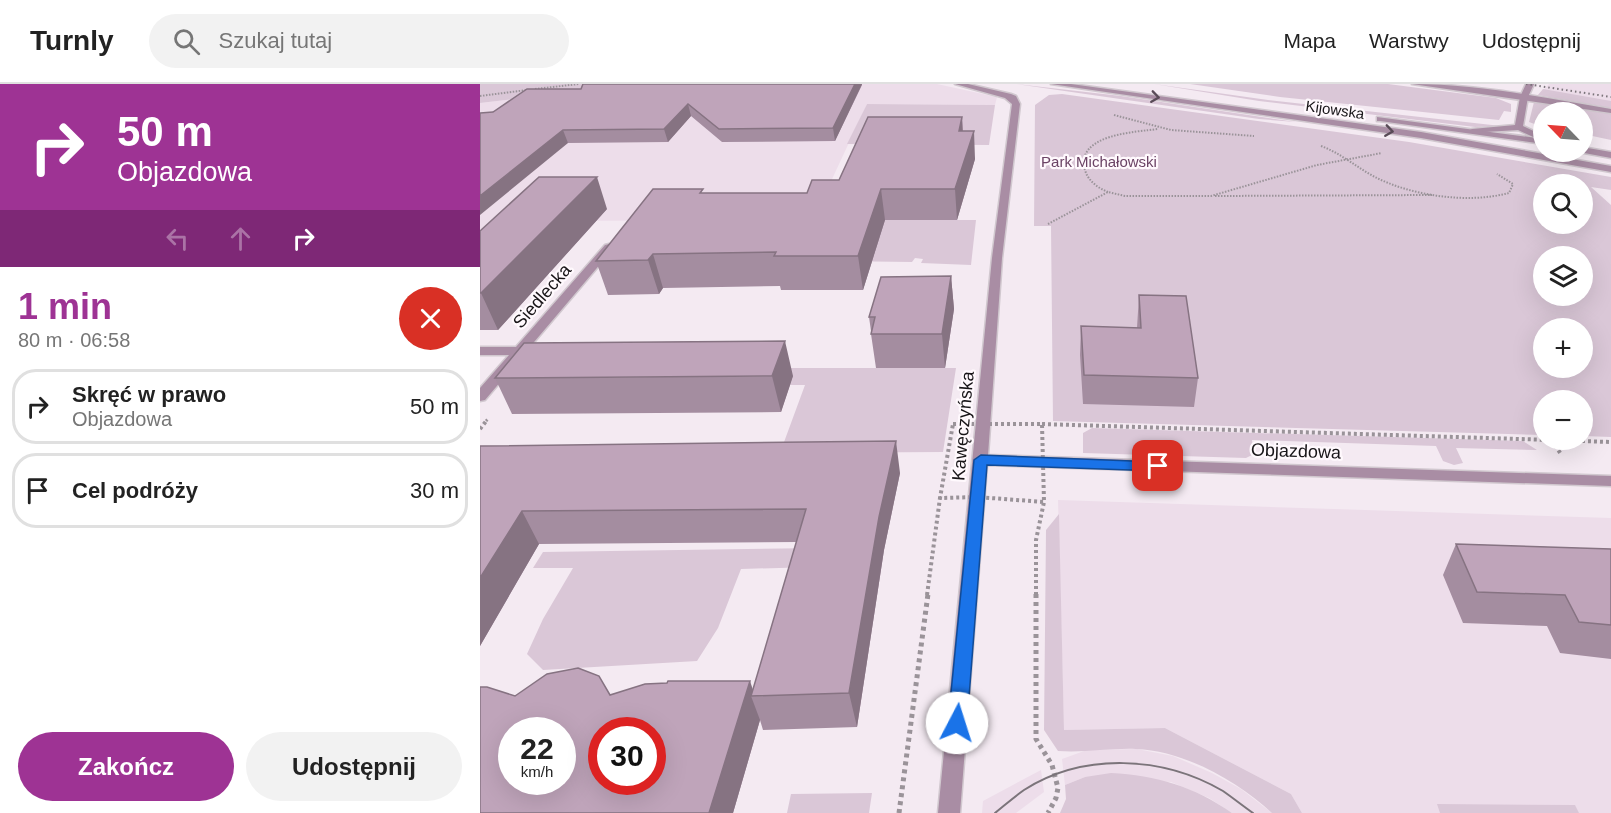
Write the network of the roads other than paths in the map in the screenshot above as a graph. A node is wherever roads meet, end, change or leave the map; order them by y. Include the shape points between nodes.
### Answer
1 (959, 84) edge
2 (1055, 84) edge
3 (1416, 84) edge
4 (1530, 84) edge
5 (1177, 92) dead end
6 (1524, 97) junction
7 (1611, 111) edge
8 (1519, 127) junction
9 (1472, 131) junction
10 (1533, 135) edge
11 (1533, 139) edge
12 (1593, 152) edge
13 (1611, 155) edge
14 (1611, 169) edge
15 (618, 236) edge
16 (480, 351) edge
17 (519, 351) junction
18 (480, 397) edge
19 (981, 460) junction
20 (1611, 481) edge
21 (950, 813) edge

1 - 19 street, Kawęczyńska via 1008,96 1016,104 997,258
2 -> 14 street, Kijowska via 1432,137
3 - 6 street
4 - 6 street
5 - 9 street, Kijowska
6 - 7 street
6 - 8 street
8 - 9 street
8 - 10 street
9 - 11 street, Kijowska
12 - 13 street
15 - 17 street, Siedlecka
16 - 17 street
17 - 18 street, Siedlecka
19 - 20 street, Objazdowa
19 - 21 street, Kawęczyńska

